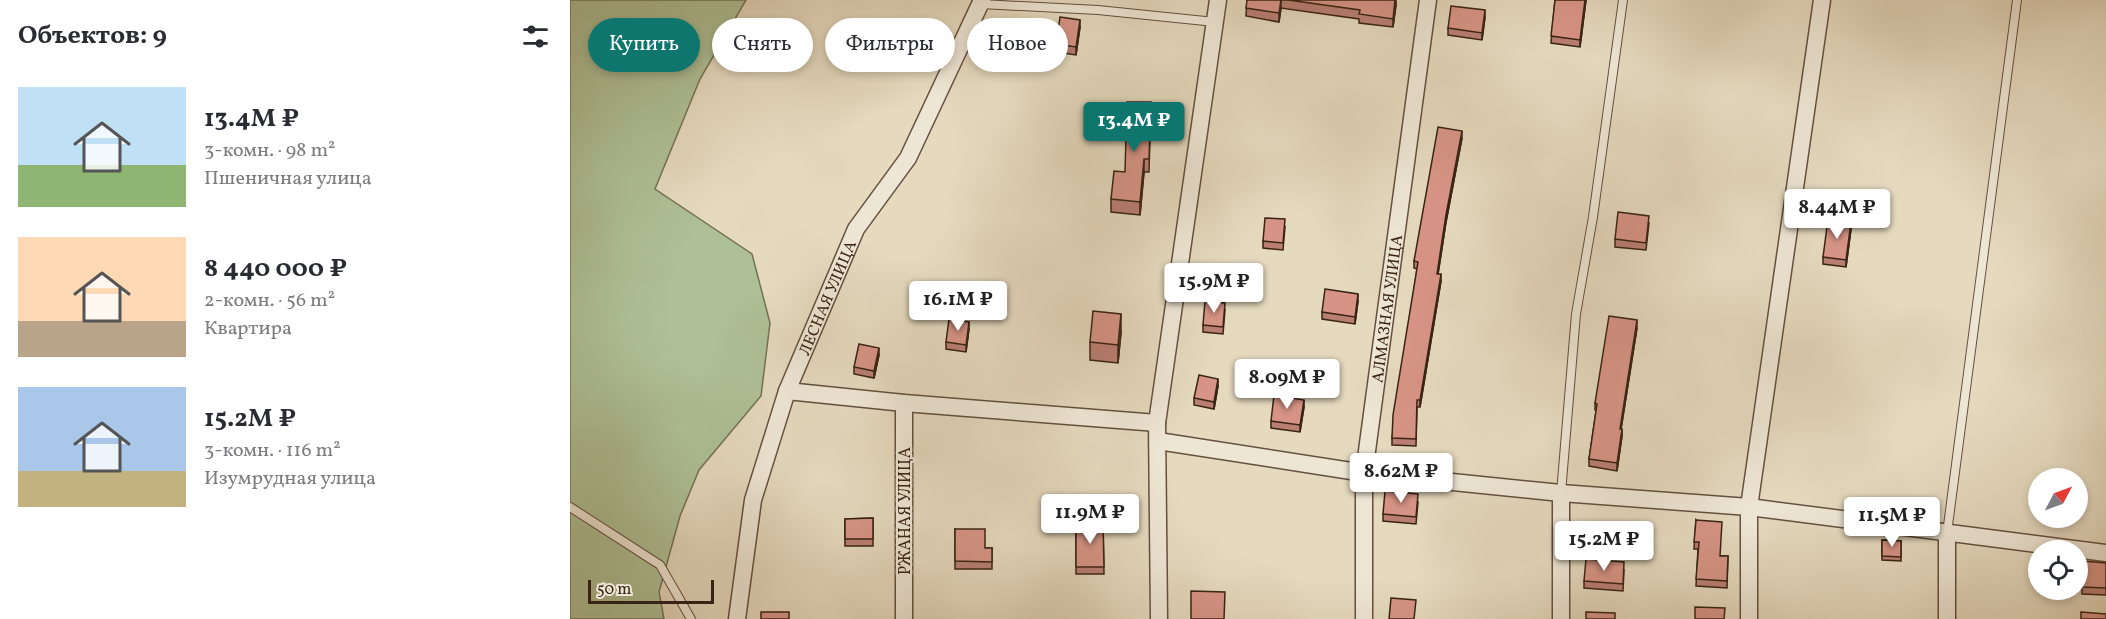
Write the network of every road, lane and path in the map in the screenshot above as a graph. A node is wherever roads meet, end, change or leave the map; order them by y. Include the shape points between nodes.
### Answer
1 (1218, 0) edge
2 (1428, 0) edge
3 (1623, 0) edge
4 (1822, 0) edge
5 (2017, 0) edge
6 (982, 2) edge
7 (1215, 22) junction
8 (787, 391) junction
9 (904, 403) junction
10 (1157, 423) junction
11 (1158, 441) junction
12 (1364, 473) junction
13 (1561, 493) junction
14 (570, 507) edge
15 (1749, 507) junction
16 (1947, 533) junction
17 (2106, 553) edge
18 (691, 619) edge
19 (736, 619) edge
20 (904, 619) edge
21 (1159, 619) edge
22 (1364, 619) edge
23 (1561, 619) edge
24 (1749, 619) edge
25 (1947, 619) edge

1 - 7 street
2 - 12 street, АЛМАЗНАЯ УЛИЦА
3 - 13 lane via 1593,217 1575,314
4 - 15 street
5 - 16 lane
6 - 7 lane
6 - 8 street, ЛЕСНАЯ УЛИЦА via 908,158 856,229
7 - 10 street
8 - 9 street
8 - 19 street, ЛЕСНАЯ УЛИЦА via 753,500
9 - 10 street
9 - 20 street, РЖАНАЯ УЛИЦА
10 - 11 street
11 - 12 street
11 - 21 street
12 - 13 street
12 - 22 street, АЛМАЗНАЯ УЛИЦА
13 - 15 street
13 - 23 street
14 - 18 lane via 660,565
15 - 16 street
15 - 24 street
16 - 17 street
16 - 25 street

